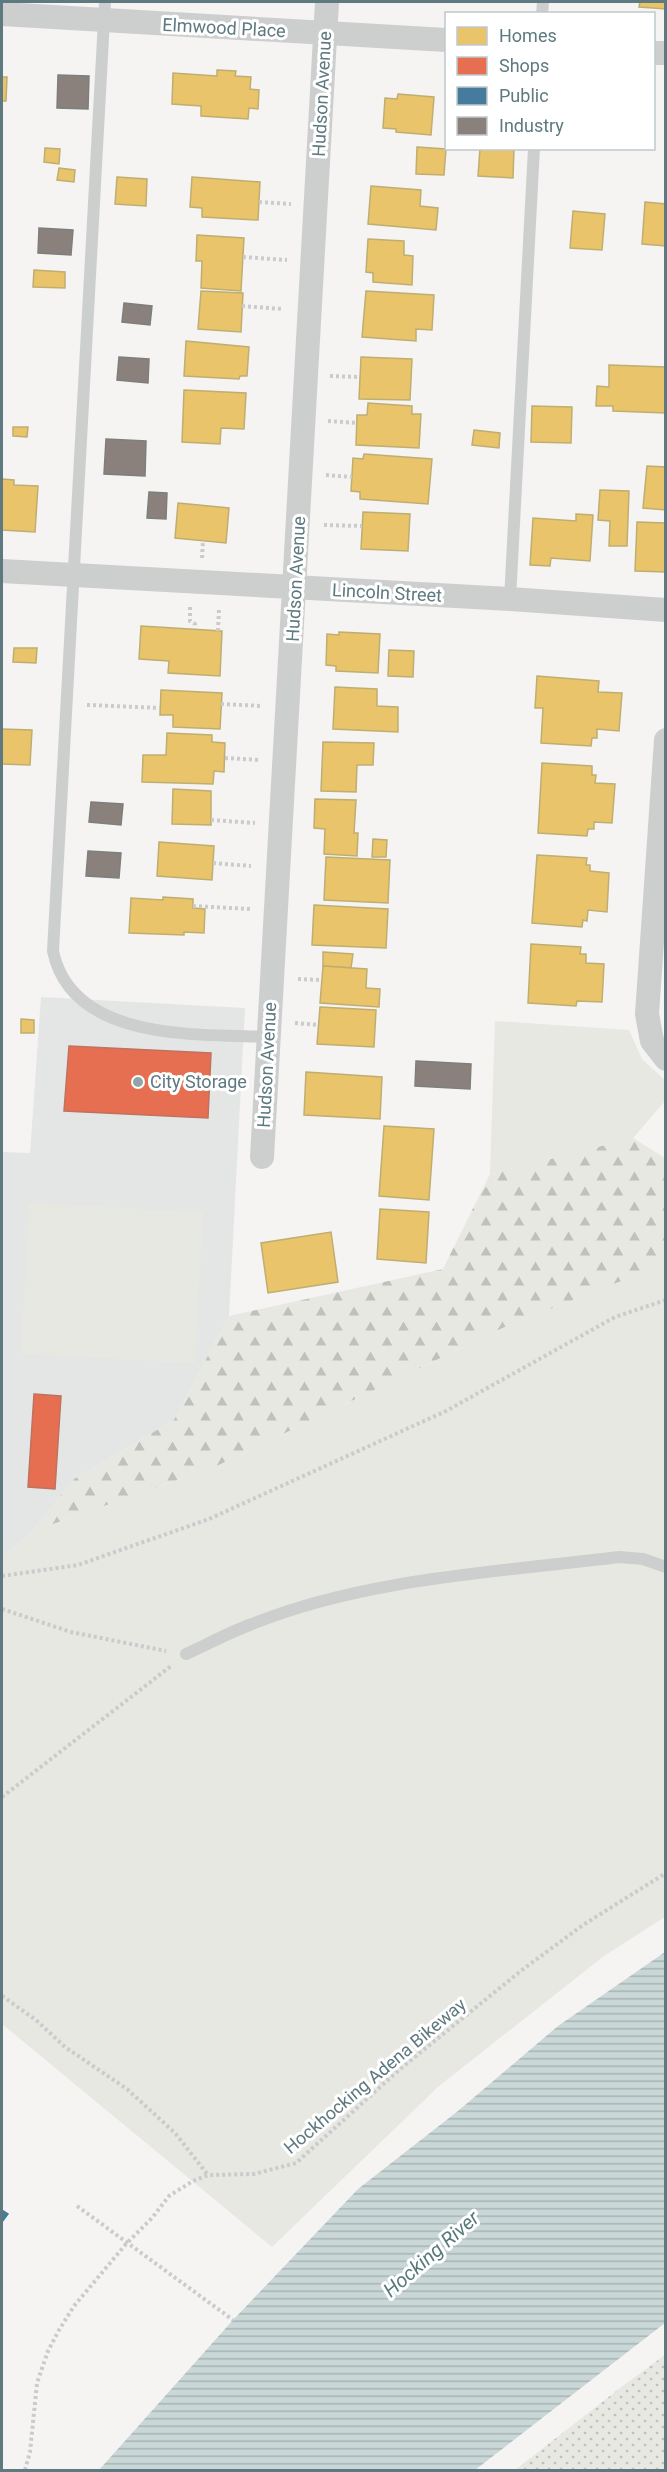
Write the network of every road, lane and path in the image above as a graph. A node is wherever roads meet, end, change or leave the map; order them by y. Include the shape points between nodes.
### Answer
1 (327, 2) edge
2 (104, 11) edge
3 (2, 14) edge
4 (326, 33) junction
5 (445, 40) edge
6 (534, 150) edge
7 (259, 202) dead end
8 (293, 204) dead end
9 (243, 257) dead end
10 (290, 260) dead end
11 (242, 306) dead end
12 (288, 309) dead end
13 (328, 376) dead end
14 (360, 377) dead end
15 (325, 421) dead end
16 (357, 423) dead end
17 (321, 475) dead end
18 (352, 477) dead end
19 (320, 525) dead end
20 (362, 526) dead end
21 (203, 540) dead end
22 (201, 564) dead end
23 (2, 572) edge
24 (72, 576) junction
25 (295, 588) junction
26 (510, 599) junction
27 (190, 603) dead end
28 (219, 604) dead end
29 (666, 610) edge
30 (195, 629) dead end
31 (218, 631) dead end
32 (65, 704) junction
33 (221, 704) dead end
34 (262, 706) dead end
35 (160, 708) dead end
36 (666, 740) edge
37 (225, 758) dead end
38 (260, 760) dead end
39 (211, 820) dead end
40 (255, 823) dead end
41 (213, 863) dead end
42 (253, 866) dead end
43 (193, 906) dead end
44 (250, 909) dead end
45 (269, 1037) junction
46 (666, 1059) edge
47 (262, 1157) dead end
48 (666, 1300) edge
49 (666, 1567) edge
50 (2, 1576) edge
51 (2, 1608) edge
52 (186, 1654) junction
53 (2, 1797) edge
54 (666, 1873) edge
55 (2, 1996) edge
56 (208, 2175) junction
57 (77, 2206) dead end
58 (126, 2244) junction
59 (233, 2319) dead end
60 (25, 2470) edge

1 - 4 street, Hudson Avenue
2 - 3 street, Elmwood Place
2 - 4 street, Elmwood Place
2 - 24 lane
4 - 5 street, Elmwood Place
4 - 25 street, Hudson Avenue
6 - 26 lane
7 - 8 path
9 - 10 path
11 - 12 path
13 - 14 path
15 - 16 path
17 - 18 path
19 - 20 path
21 - 22 path
23 - 24 street, Lincoln Street
24 - 25 street, Lincoln Street
24 - 32 lane
25 - 26 street, Lincoln Street
25 - 45 street, Hudson Avenue
26 - 29 street, Lincoln Street
27 - 30 path via 190,621
28 - 31 path
32 - 35 path
32 - 45 lane via 53,951 58,971 82,1000 140,1028
33 - 34 path
36 - 46 street via 647,1014 652,1041
37 - 38 path
39 - 40 path
41 - 42 path
43 - 44 path
45 - 47 street, Hudson Avenue
48 - 50 path via 615,1317 446,1411 209,1519 78,1565
49 - 52 lane via 643,1559 619,1557 410,1583 336,1598 252,1623
51 - 52 path via 78,1633
52 - 53 path
54 - 56 path, Hockhocking Adena Bikeway via 583,1925 522,1970 400,2069 296,2163 254,2174
55 - 56 path via 65,2047 127,2089 175,2133
56 - 58 path, Hockhocking Adena Bikeway via 169,2196
57 - 58 path
58 - 59 path
58 - 60 path, Hockhocking Adena Bikeway via 74,2306 48,2351 37,2383

